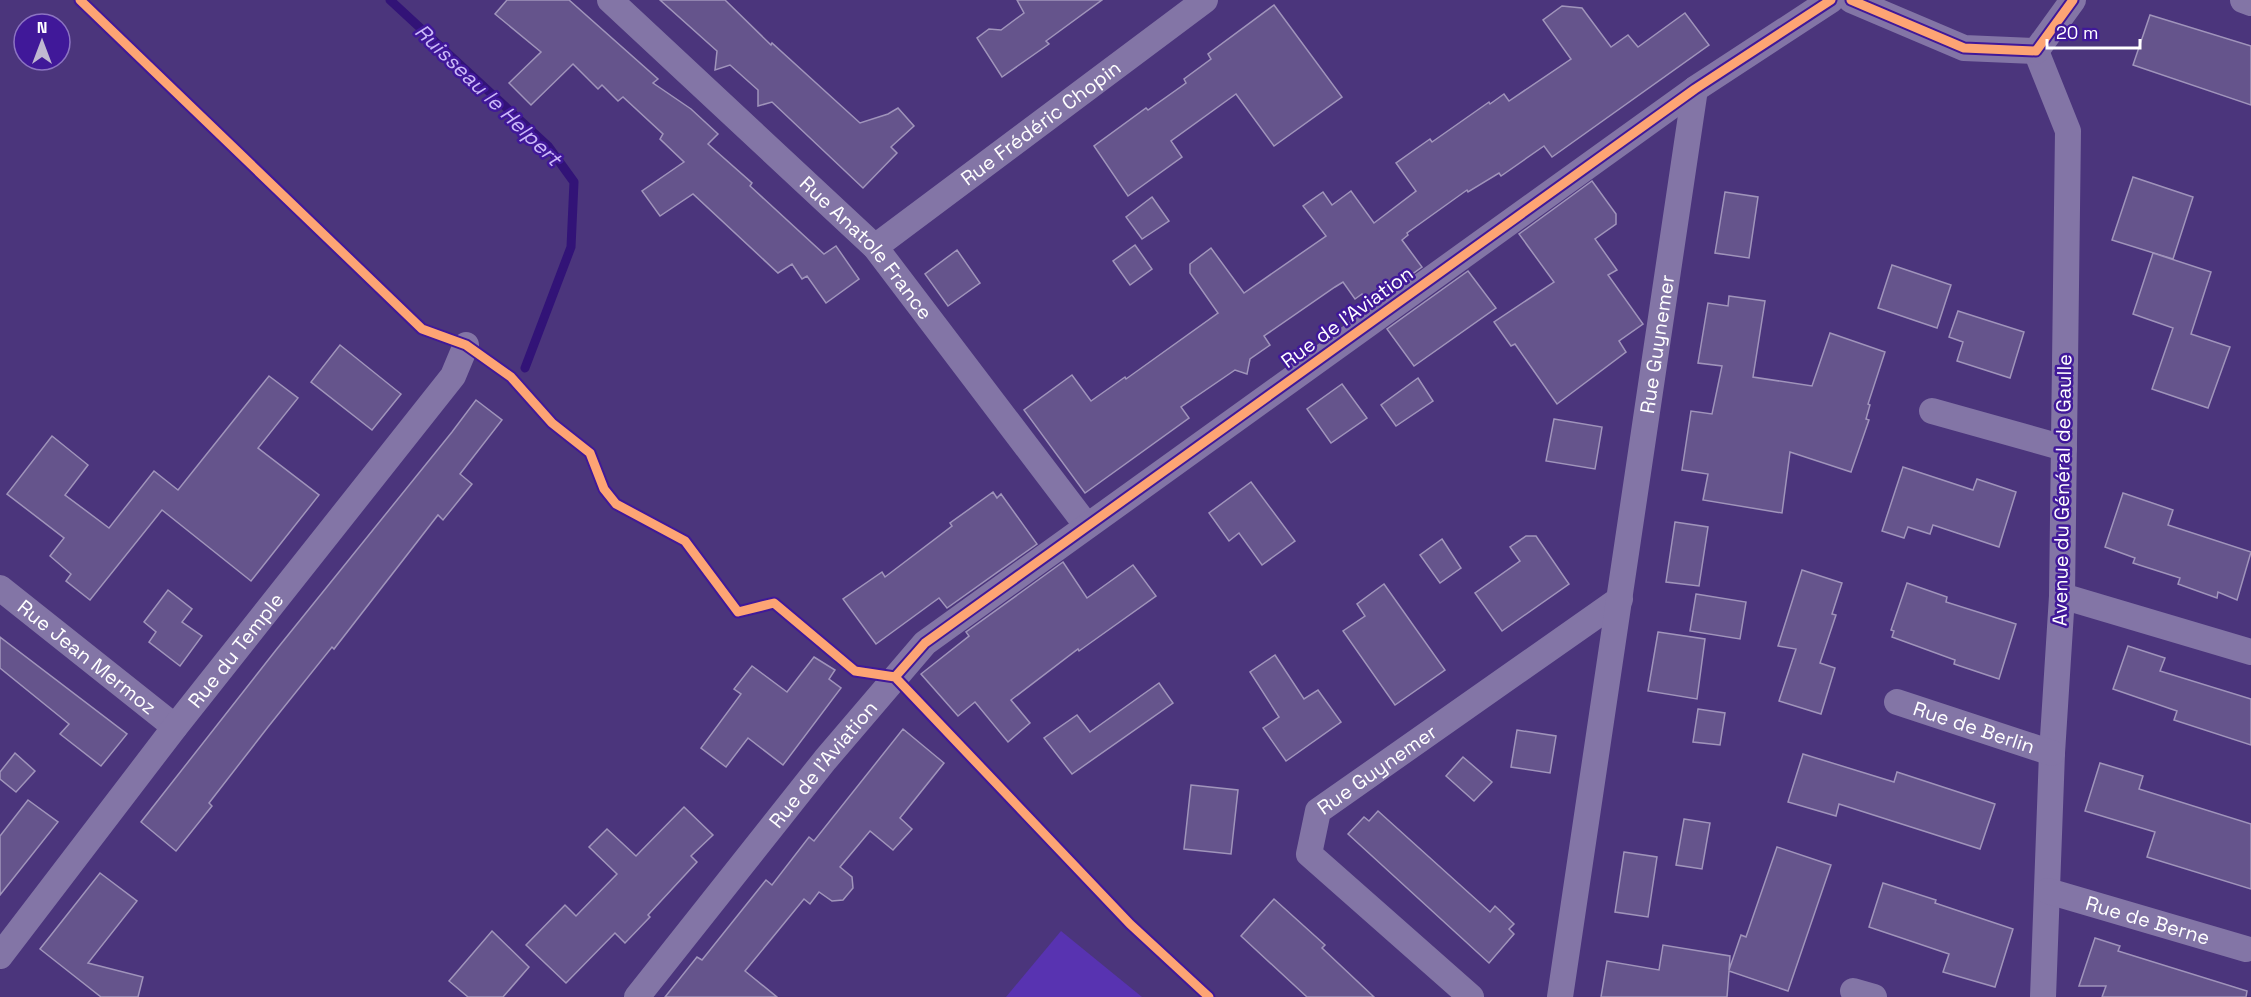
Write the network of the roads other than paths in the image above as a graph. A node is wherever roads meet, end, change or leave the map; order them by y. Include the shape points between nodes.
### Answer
1 (610, 0) edge
2 (1205, 0) edge
3 (1831, 0) edge
4 (1851, 0) edge
5 (2073, 0) edge
6 (2243, 0) edge
7 (2251, 3) edge
8 (2036, 51) junction
9 (1695, 89) junction
10 (875, 247) junction
11 (466, 345) dead end
12 (1932, 411) dead end
13 (2064, 448) junction
14 (1087, 526) junction
15 (0, 588) edge
16 (2062, 596) junction
17 (1620, 599) junction
18 (2251, 652) edge
19 (1897, 702) dead end
20 (175, 727) junction
21 (2052, 753) junction
22 (2048, 891) junction
23 (2246, 949) dead end
24 (0, 956) edge
25 (638, 997) edge
26 (1471, 997) edge
27 (1560, 997) edge
28 (2043, 997) edge

1 - 10 street, Rue Anatole France
2 - 10 street, Rue Frédéric Chopin
3 - 9 street, Rue de l'Aviation
4 - 8 street via 1964,48
5 - 8 street
6 - 7 street
8 - 13 street, Avenue du Général de Gaulle via 2068,131
9 - 14 street, Rue de l'Aviation
9 - 17 street, Rue Guynemer
10 - 14 street, Rue Anatole France
11 - 20 street, Rue du Temple via 453,376
12 - 13 street
13 - 16 street, Avenue du Général de Gaulle
14 - 25 street, Rue de l'Aviation via 925,643 825,760
15 - 20 street, Rue Jean Mermoz
16 - 18 street
16 - 21 street, Avenue du Général de Gaulle
17 - 26 street, Rue Guynemer via 1318,811 1309,855
17 - 27 street, Rue Guynemer
19 - 21 street, Rue de Berlin
20 - 24 street, Rue du Temple
21 - 22 street, Avenue du Général de Gaulle
22 - 23 street, Rue de Berne
22 - 28 street, Avenue du Général de Gaulle

